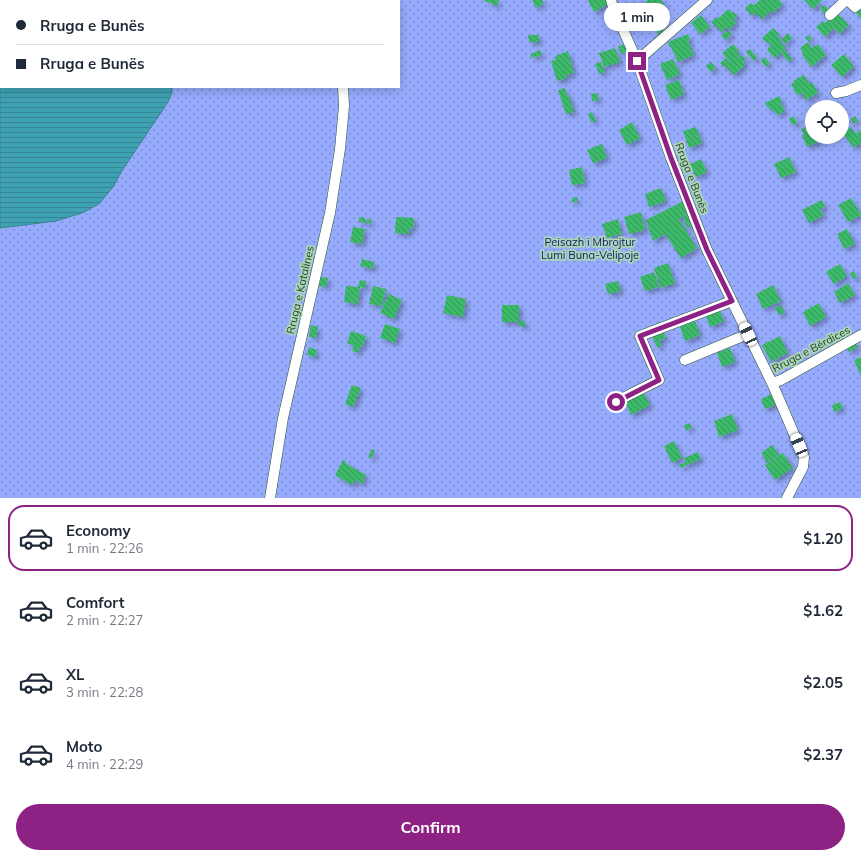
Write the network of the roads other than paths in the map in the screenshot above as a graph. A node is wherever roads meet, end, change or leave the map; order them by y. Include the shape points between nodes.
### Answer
1 (611, 0) edge
2 (707, 0) edge
3 (847, 0) edge
4 (861, 2) edge
5 (830, 15) dead end
6 (637, 61) junction
7 (861, 85) edge
8 (342, 88) edge
9 (836, 93) dead end
10 (732, 301) junction
11 (748, 334) junction
12 (861, 335) edge
13 (685, 360) dead end
14 (772, 383) junction
15 (616, 402) dead end
16 (270, 498) edge
17 (787, 498) edge

1 - 6 street, Rruga e Bunës
2 - 6 street
3 - 4 street via 855,7
3 - 5 street
6 - 10 street, Rruga e Bunës via 704,243
7 - 9 street
8 - 16 street, Rruga e Katalines via 344,106 330,213 283,418
10 - 11 street, Rruga e Bunës
10 - 15 street via 640,336 659,380
11 - 13 street
11 - 14 street, Rruga e Bunës
12 - 14 street, Rruga e Bërdices
14 - 17 street, Rruga e Bunës via 804,457 803,467

